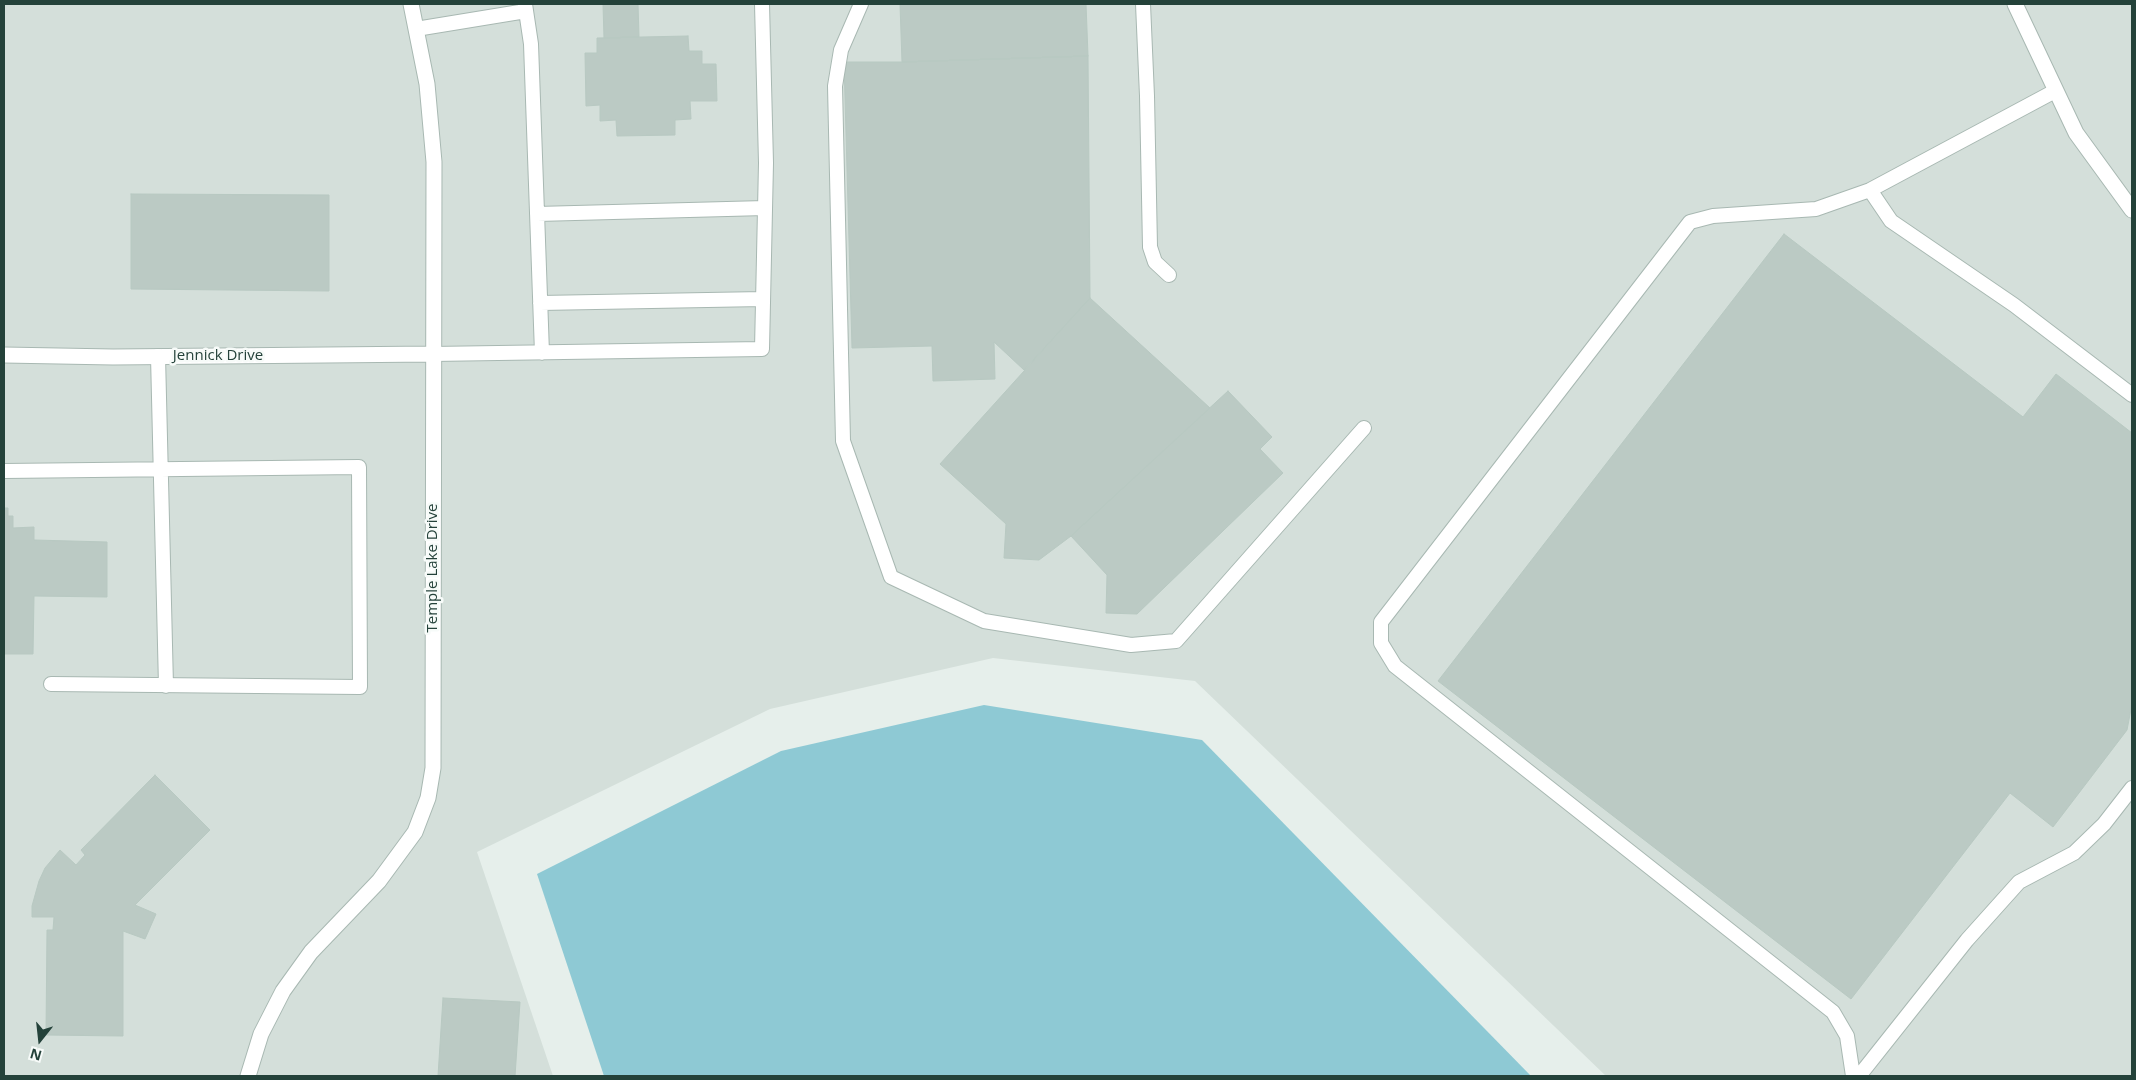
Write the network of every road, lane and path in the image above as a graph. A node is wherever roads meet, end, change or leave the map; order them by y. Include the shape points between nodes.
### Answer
1 (411, 4) edge
2 (762, 4) edge
3 (861, 4) edge
4 (1143, 4) edge
5 (2016, 4) edge
6 (525, 8) edge
7 (416, 30) junction
8 (2055, 91) junction
9 (1870, 190) junction
10 (765, 208) junction
11 (2132, 210) edge
12 (537, 214) junction
13 (1169, 275) dead end
14 (763, 299) junction
15 (540, 303) junction
16 (542, 353) junction
17 (432, 354) junction
18 (4, 355) edge
19 (158, 356) junction
20 (2132, 395) edge
21 (1364, 428) dead end
22 (162, 469) junction
23 (4, 471) edge
24 (51, 684) dead end
25 (166, 686) junction
26 (2132, 788) edge
27 (248, 1076) edge
28 (1853, 1076) edge
29 (1859, 1076) edge

1 - 7 street, Temple Lake Drive
2 - 10 lane
3 - 21 lane via 841,50 835,86 843,441 891,578 984,621 1131,645 1176,640
4 - 13 lane via 1150,247 1156,262
5 - 8 street
6 - 7 lane
6 - 12 lane via 531,44
7 - 17 street, Temple Lake Drive via 426,84 434,162
8 - 9 lane
8 - 11 street via 2076,133
9 - 20 lane via 1891,221 2014,306
9 - 28 lane via 1816,209 1713,216 1690,222 1381,622 1381,643 1394,666 1833,1012 1847,1036
10 - 12 lane
10 - 14 lane
12 - 15 lane
14 - 15 lane
14 - 16 lane via 762,349
15 - 16 lane
16 - 17 lane
17 - 19 street, Jennick Drive
17 - 27 street, Temple Lake Drive via 433,768 428,798 414,832 379,881 311,952 283,991 261,1034
18 - 19 street, Jennick Drive
19 - 22 lane
22 - 23 lane
22 - 25 lane
22 - 25 lane via 359,467 360,687
24 - 25 lane
26 - 29 lane via 2104,824 2074,853 2019,882 1967,940

